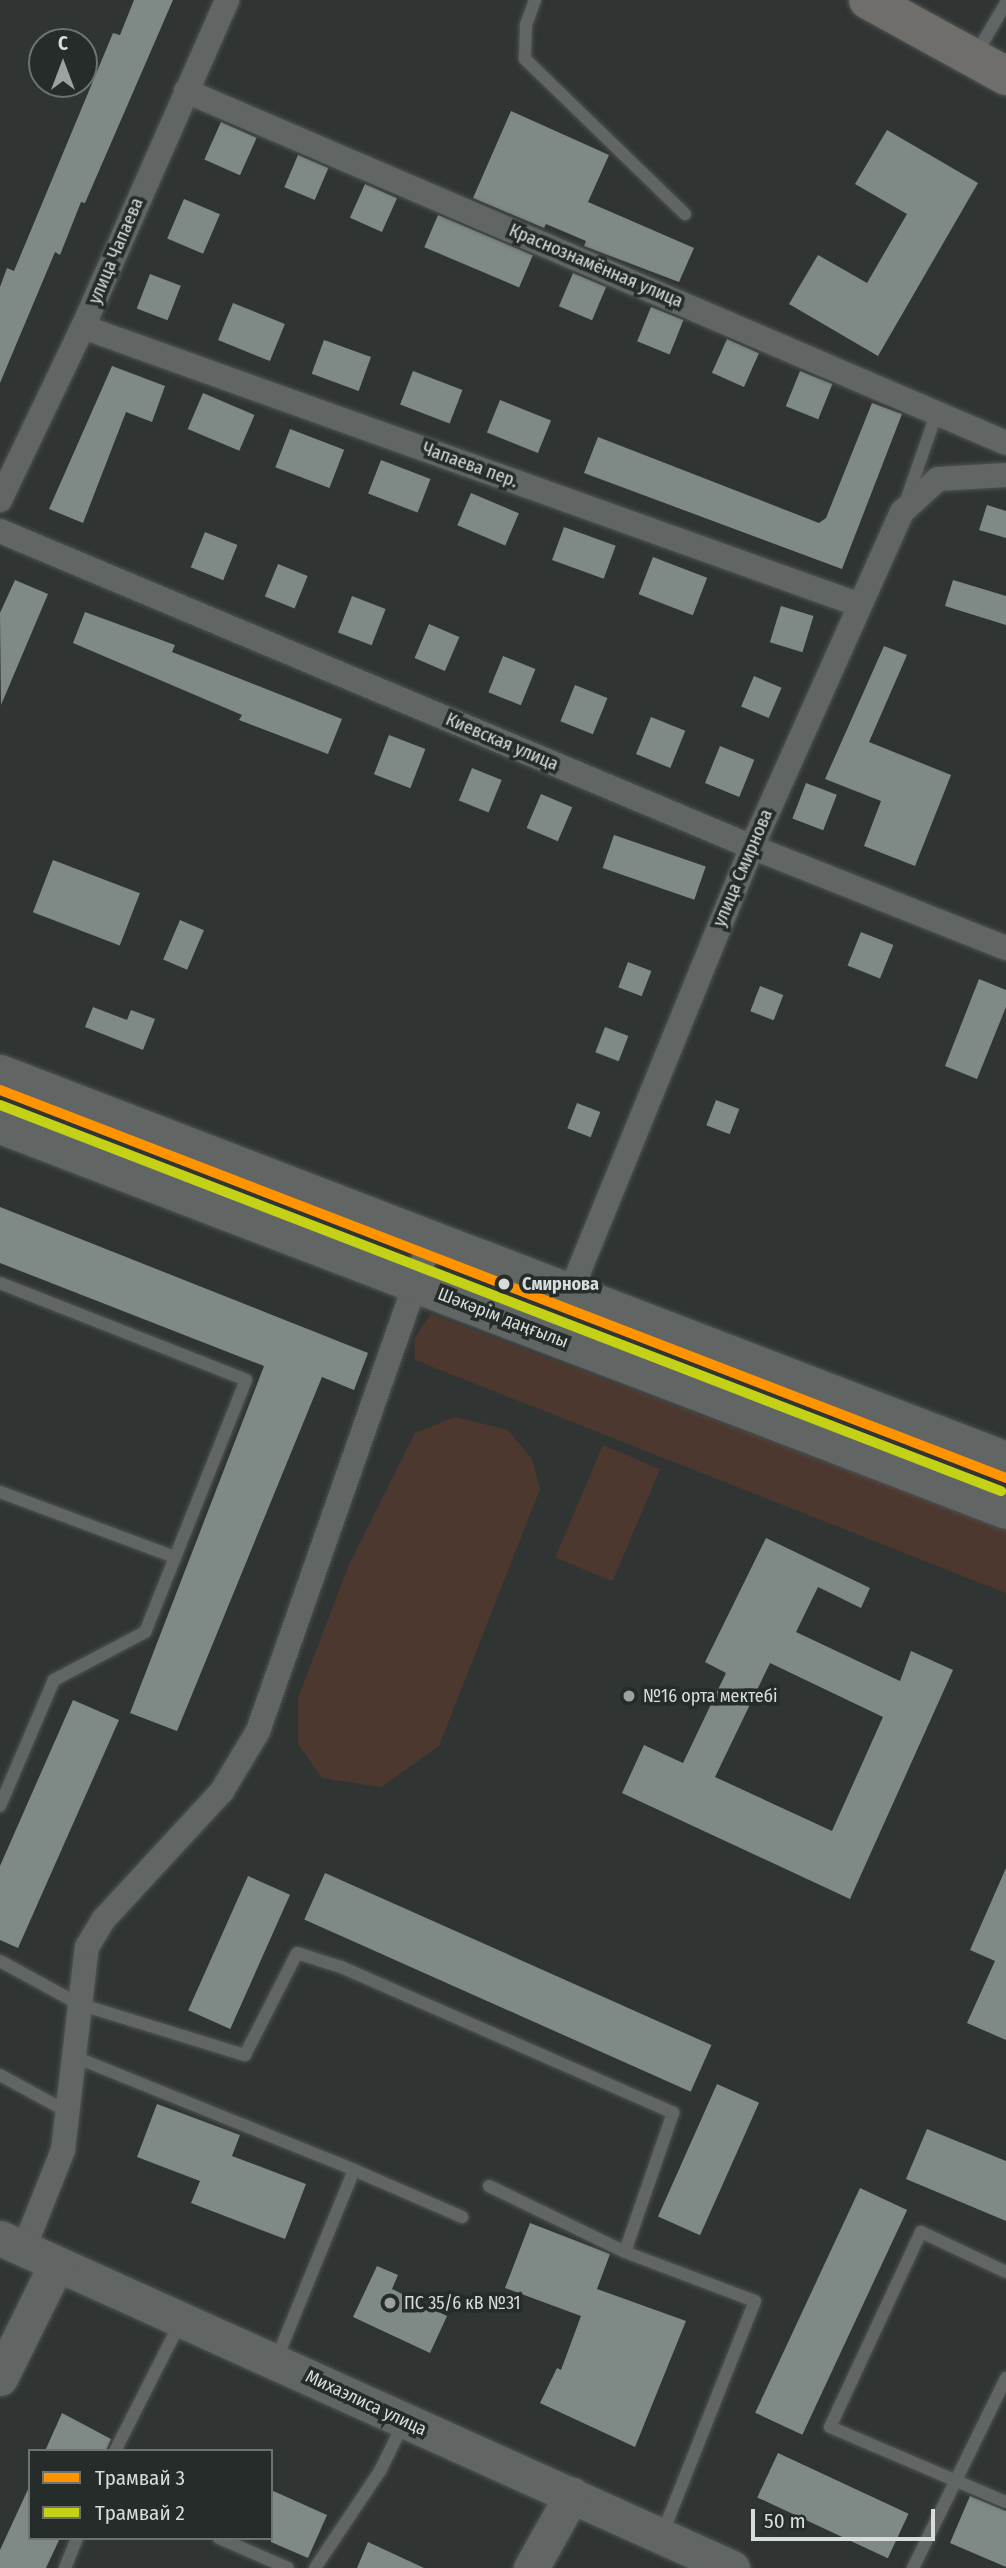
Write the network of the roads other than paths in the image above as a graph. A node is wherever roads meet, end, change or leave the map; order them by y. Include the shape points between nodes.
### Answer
1 (226, 0) edge
2 (535, 0) edge
3 (868, 0) edge
4 (1006, 3) edge
5 (974, 57) junction
6 (1006, 76) edge
7 (186, 91) junction
8 (685, 214) dead end
9 (83, 327) junction
10 (937, 412) junction
11 (1006, 443) edge
12 (1006, 474) edge
13 (0, 499) edge
14 (902, 512) junction
15 (0, 531) edge
16 (857, 604) junction
17 (752, 847) junction
18 (1006, 948) edge
19 (0, 1072) edge
20 (0, 1126) edge
21 (431, 1239) junction
22 (0, 1283) edge
23 (414, 1283) junction
24 (569, 1293) junction
25 (551, 1337) junction
26 (1006, 1459) edge
27 (0, 1492) edge
28 (1006, 1511) edge
29 (175, 1557) junction
30 (0, 1806) edge
31 (0, 1961) edge
32 (79, 2004) junction
33 (75, 2057) junction
34 (0, 2075) edge
35 (70, 2113) junction
36 (354, 2170) junction
37 (489, 2186) dead end
38 (462, 2217) dead end
39 (12, 2243) edge
40 (625, 2252) junction
41 (57, 2263) junction
42 (1006, 2272) edge
43 (182, 2319) junction
44 (276, 2361) junction
45 (0, 2378) edge
46 (1006, 2378) edge
47 (405, 2421) junction
48 (116, 2449) edge
49 (955, 2482) junction
50 (572, 2495) junction
51 (1006, 2502) edge
52 (662, 2535) junction
53 (76, 2540) edge
54 (224, 2540) edge
55 (65, 2568) edge
56 (288, 2568) edge
57 (315, 2568) edge
58 (531, 2568) edge
59 (732, 2568) edge
60 (913, 2568) edge

1 - 7 street, улица Чапаева
2 - 8 lane via 526,25 525,59
3 - 5 main road
4 - 5 lane
5 - 6 main road
7 - 9 street, улица Чапаева
7 - 10 street, Краснознамённая улица
9 - 13 street, улица Чапаева
9 - 16 street, Чапаева пер.
10 - 11 street, Краснознамённая улица
10 - 14 lane
12 - 14 street, улица Смирнова via 938,480
14 - 16 street, улица Смирнова
15 - 17 street, Киевская улица
16 - 17 street, улица Смирнова
17 - 18 street, Киевская улица
17 - 24 street, улица Смирнова
19 - 21 main road
20 - 23 main road, Шәкәрім даңғылы
21 - 23 street
21 - 24 main road
22 - 29 lane via 246,1380
23 - 25 main road, Шәкәрім даңғылы
23 - 32 street via 258,1731 222,1791 103,1920 87,1947
24 - 25 main road, улица Смирнова
24 - 26 main road
25 - 28 main road, Шәкәрім даңғылы
27 - 29 lane
29 - 30 lane via 145,1632 54,1680
31 - 32 lane
32 - 33 street
32 - 40 lane via 245,2055 298,1952 673,2113
33 - 35 street
33 - 36 lane
34 - 35 lane
35 - 39 street via 63,2150
36 - 38 lane
36 - 44 lane
37 - 40 lane
39 - 41 main road, Михаэлиса улица
40 - 52 lane via 755,2301
41 - 43 main road, Михаэлиса улица
41 - 45 main road
42 - 49 lane via 921,2232 830,2427
43 - 44 main road, Михаэлиса улица
43 - 48 lane
44 - 47 main road, Михаэлиса улица
46 - 49 lane
47 - 50 main road, Михаэлиса улица
47 - 57 lane via 380,2471
49 - 51 lane
49 - 60 lane
50 - 52 main road, Михаэлиса улица
50 - 58 main road
52 - 59 main road, Михаэлиса улица
53 - 55 lane
54 - 56 lane

